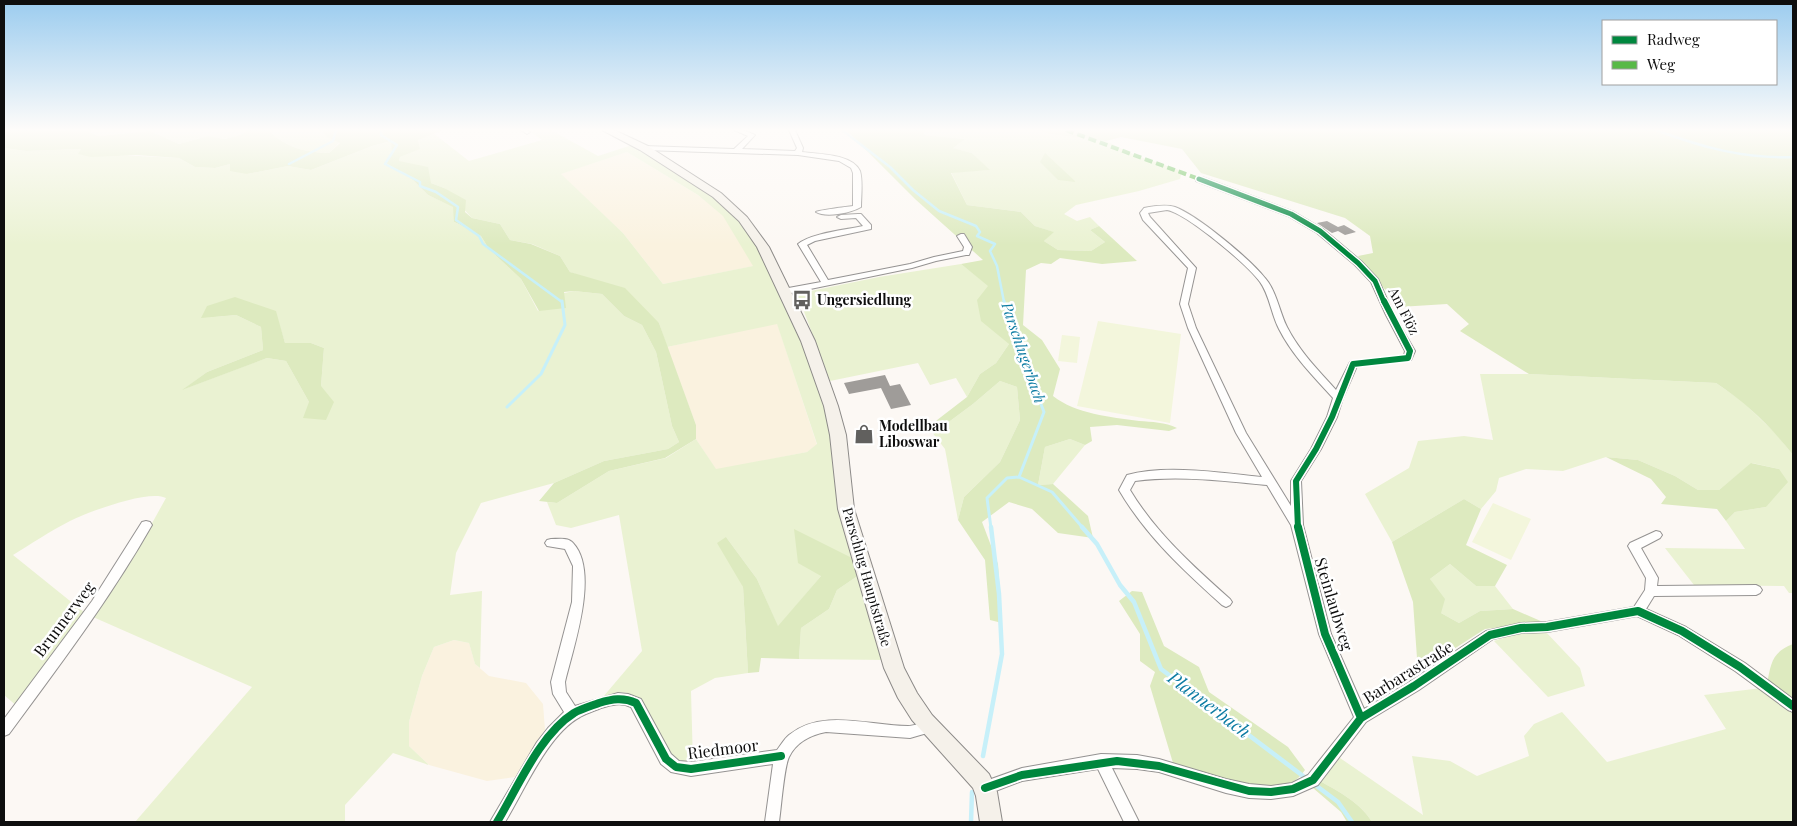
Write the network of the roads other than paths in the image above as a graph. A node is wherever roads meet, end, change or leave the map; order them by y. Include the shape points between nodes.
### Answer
1 (677, 169) edge
2 (854, 169) edge
3 (1200, 179) dead end
4 (820, 212) dead end
5 (833, 218) dead end
6 (961, 236) dead end
7 (826, 283) junction
8 (786, 291) junction
9 (1338, 398) junction
10 (1270, 481) junction
11 (146, 525) dead end
12 (1297, 525) junction
13 (1656, 535) dead end
14 (550, 543) dead end
15 (1756, 590) dead end
16 (1651, 592) junction
17 (1226, 602) dead end
18 (1638, 611) junction
19 (1793, 706) edge
20 (573, 714) junction
21 (1361, 718) junction
22 (929, 727) junction
23 (4, 730) edge
24 (781, 756) junction
25 (1101, 761) junction
26 (985, 788) junction
27 (497, 822) edge
28 (772, 822) edge
29 (991, 822) edge
30 (1132, 822) edge

1 - 8 main road, Parschlug Hauptstraße via 699,182 743,219 763,247
2 - 4 street via 858,183 857,207
3 - 9 street, Am Flöz via 1292,214 1325,236 1375,281 1410,351 1408,358 1353,364
5 - 7 street via 858,216 868,227 802,244
6 - 7 street via 968,247 966,253
7 - 8 street
8 - 22 main road, Parschlug Hauptstraße via 831,406 838,435 846,509 894,668 915,709
9 - 10 street via 1285,333 1264,281 1251,268 1186,215 1171,208 1147,210 1146,218 1192,268 1184,304 1192,328 1241,432
9 - 12 street, Am Flöz via 1320,441 1296,481
10 - 12 street
10 - 17 street via 1149,475 1131,478 1124,490 1135,510 1180,560
11 - 23 street, Brunnerweg via 125,564
12 - 21 street, Steinlaubweg via 1325,634
13 - 16 street via 1634,546 1652,578
14 - 20 street via 569,546 579,566 578,602 558,682 560,694
15 - 16 street
16 - 18 street
18 - 19 street via 1682,631 1740,667
18 - 21 street, Barbarastraße via 1490,635
20 - 24 street, Riedmoor via 619,698 636,703 666,759 676,767 691,769
20 - 27 street, Riedmoor via 543,746
21 - 25 street, Barbarastraße via 1309,783 1283,792 1258,792 1160,766
22 - 24 street via 910,732 826,726 810,729 793,740
22 - 26 main road, Parschlug Hauptstraße
24 - 28 street
25 - 26 street, Barbarastraße via 1018,776
25 - 30 street
26 - 29 main road

